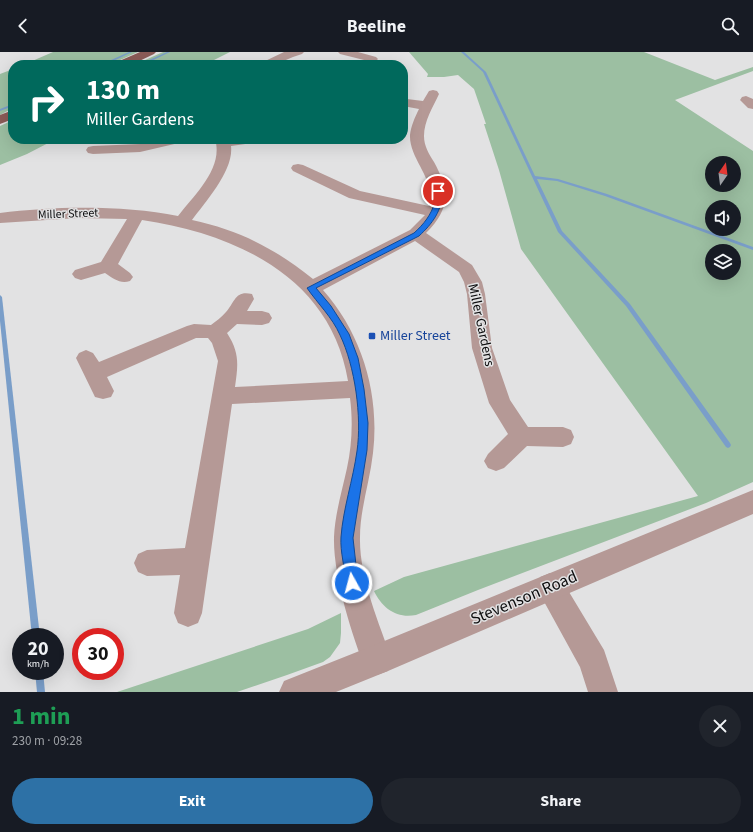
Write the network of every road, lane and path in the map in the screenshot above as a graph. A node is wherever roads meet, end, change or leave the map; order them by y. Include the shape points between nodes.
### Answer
1 (150, 52) edge
2 (298, 52) edge
3 (345, 55) edge
4 (372, 59) dead end
5 (132, 60) edge
6 (275, 60) edge
7 (408, 103) edge
8 (157, 144) edge
9 (224, 144) edge
10 (93, 151) dead end
11 (298, 168) dead end
12 (435, 212) junction
13 (137, 215) junction
14 (0, 218) edge
15 (182, 222) junction
16 (416, 234) junction
17 (108, 266) junction
18 (81, 274) dead end
19 (124, 277) dead end
20 (311, 288) junction
21 (245, 299) dead end
22 (233, 317) junction
23 (262, 318) dead end
24 (215, 332) junction
25 (95, 374) dead end
26 (359, 389) junction
27 (223, 396) junction
28 (522, 436) junction
29 (563, 437) dead end
30 (496, 461) dead end
31 (753, 502) edge
32 (197, 561) junction
33 (148, 563) dead end
34 (550, 587) junction
35 (188, 613) dead end
36 (377, 660) junction
37 (295, 692) edge
38 (603, 692) edge

1 - 5 main road
2 - 6 street
3 - 4 street
7 - 12 street via 430,100 417,135 419,148 438,191 439,199
8 - 10 street via 140,148
9 - 15 street via 224,158 220,169
11 - 12 street via 327,175 355,196
12 - 16 street
13 - 14 street, Miller Street via 82,213
13 - 15 street, Miller Street
13 - 17 street
15 - 20 street, Miller Street via 237,238 285,264
16 - 20 street
16 - 28 street, Miller Gardens via 466,269 473,282 484,355 500,403
17 - 18 street
17 - 19 street
20 - 26 street, Miller Street via 328,308 344,334 353,358
21 - 22 street
22 - 23 street
22 - 24 street
24 - 25 street via 194,331
24 - 27 street via 223,342 228,361
26 - 27 street
26 - 36 street, Miller Street via 363,423 362,450 347,538 352,583
27 - 32 street
28 - 29 street
28 - 30 street
31 - 34 street, Stevenson Road
32 - 33 street
32 - 35 street
34 - 36 street, Stevenson Road
34 - 38 street via 593,661
36 - 37 street, Stevenson Road

